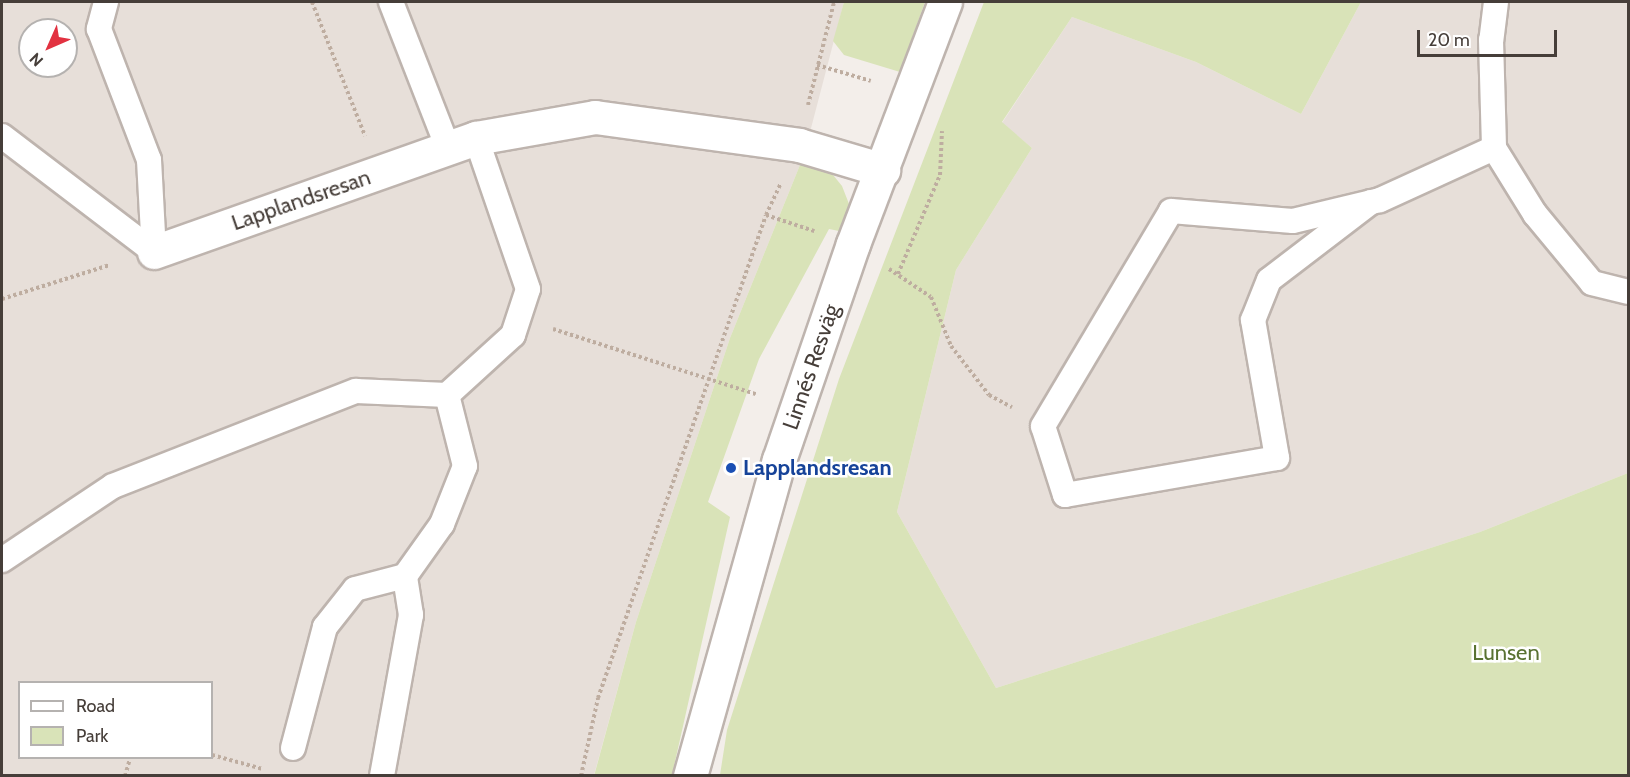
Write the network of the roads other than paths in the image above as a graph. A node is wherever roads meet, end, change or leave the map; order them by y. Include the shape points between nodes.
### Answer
1 (106, 2) edge
2 (391, 2) edge
3 (945, 2) edge
4 (1496, 2) edge
5 (2, 136) edge
6 (462, 143) junction
7 (1494, 148) junction
8 (883, 170) junction
9 (1371, 202) junction
10 (154, 252) junction
11 (1629, 292) edge
12 (447, 395) junction
13 (2, 560) edge
14 (405, 576) junction
15 (293, 748) dead end
16 (382, 776) edge
17 (690, 776) edge

1 - 10 lane via 99,29 149,160
2 - 6 lane
3 - 8 street, Linnés Resväg
4 - 7 lane via 1491,40
5 - 10 lane
6 - 8 street, Lapplandsresan via 595,117 799,145
6 - 10 street, Lapplandsresan
6 - 12 lane via 528,290 513,335
7 - 9 lane
7 - 11 lane via 1535,214 1592,283
8 - 17 street, Linnés Resväg via 853,244 779,460
9 - 9 lane via 1293,221 1171,211 1043,426 1065,495 1277,458 1253,320 1269,280
12 - 13 lane via 356,391 113,486
12 - 14 lane via 465,466 442,524
14 - 15 lane via 355,589 325,627
14 - 16 lane via 411,615

